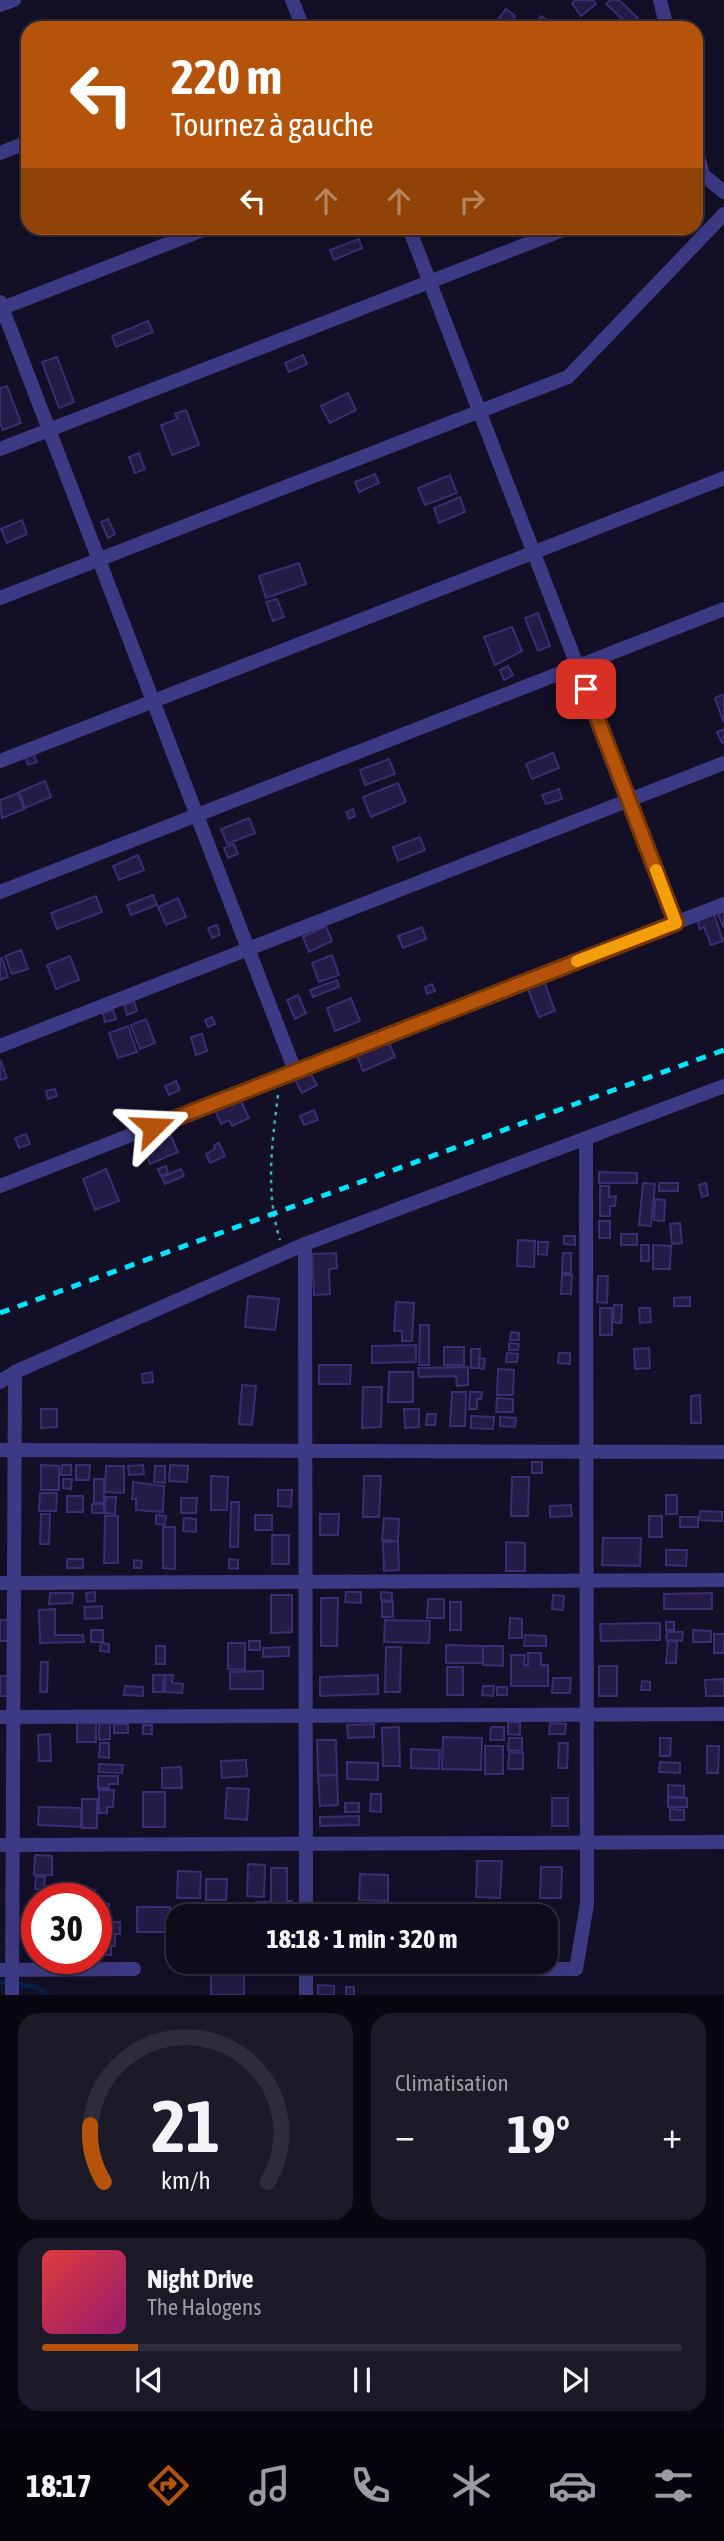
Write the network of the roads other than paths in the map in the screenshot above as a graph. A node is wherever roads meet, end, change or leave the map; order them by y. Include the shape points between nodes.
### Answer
1 (14, 0) edge
2 (660, 0) edge
3 (296, 4) edge
4 (0, 5) edge
5 (301, 21) edge
6 (665, 21) edge
7 (21, 145) edge
8 (0, 153) edge
9 (703, 178) edge
10 (724, 192) edge
11 (724, 214) edge
12 (189, 235) edge
13 (412, 235) edge
14 (550, 235) edge
15 (430, 281) junction
16 (1, 306) edge
17 (480, 411) junction
18 (49, 430) junction
19 (0, 449) edge
20 (724, 478) edge
21 (534, 552) junction
22 (99, 560) junction
23 (0, 598) edge
24 (724, 609) edge
25 (578, 666) junction
26 (153, 701) junction
27 (0, 761) edge
28 (724, 763) edge
29 (629, 800) junction
30 (197, 815) junction
31 (0, 892) edge
32 (724, 904) edge
33 (676, 923) junction
34 (248, 949) junction
35 (0, 1046) edge
36 (295, 1071) junction
37 (724, 1086) edge
38 (586, 1138) junction
39 (0, 1186) edge
40 (305, 1244) junction
41 (15, 1372) junction
42 (0, 1382) edge
43 (7, 1450) edge
44 (305, 1451) junction
45 (588, 1451) junction
46 (724, 1452) edge
47 (587, 1580) junction
48 (724, 1580) edge
49 (305, 1581) junction
50 (7, 1583) edge
51 (587, 1714) junction
52 (724, 1714) edge
53 (305, 1715) junction
54 (7, 1717) edge
55 (587, 1842) junction
56 (724, 1842) edge
57 (306, 1843) junction
58 (6, 1845) edge
59 (306, 1904) edge
60 (134, 1969) dead end
61 (558, 1969) edge
62 (6, 1970) edge
63 (306, 1974) edge
64 (12, 1995) edge
65 (306, 1995) edge

1 - 4 street
2 - 6 street
3 - 5 street
7 - 8 street
9 - 10 street
11 - 17 street via 568,377
12 - 16 street
13 - 15 street
14 - 15 street
15 - 17 street
15 - 18 street
16 - 18 street
17 - 21 street
17 - 22 street
18 - 19 street
18 - 22 street
20 - 21 street
21 - 25 street
21 - 26 street
22 - 23 street
22 - 26 street
24 - 25 street
25 - 29 street
25 - 30 street
26 - 27 street
26 - 30 street
28 - 29 street
29 - 33 street
29 - 34 street
30 - 31 street
30 - 34 street
32 - 33 street
33 - 36 street
34 - 35 street
34 - 36 street
36 - 39 street
37 - 38 street
38 - 40 street
38 - 45 street
40 - 41 street
40 - 44 street
41 - 42 street
41 - 43 street
43 - 44 street
43 - 50 street
44 - 45 street
44 - 49 street
45 - 46 street
45 - 47 street
47 - 48 street
47 - 49 street
47 - 51 street
49 - 50 street
49 - 53 street
50 - 54 street
51 - 52 street
51 - 53 street
51 - 55 street
53 - 54 street
53 - 57 street
54 - 58 street
55 - 56 street
55 - 57 street
55 - 61 street via 587,1904 576,1969
57 - 58 street
57 - 59 street
58 - 62 street
60 - 62 street
62 - 64 street
63 - 65 street

